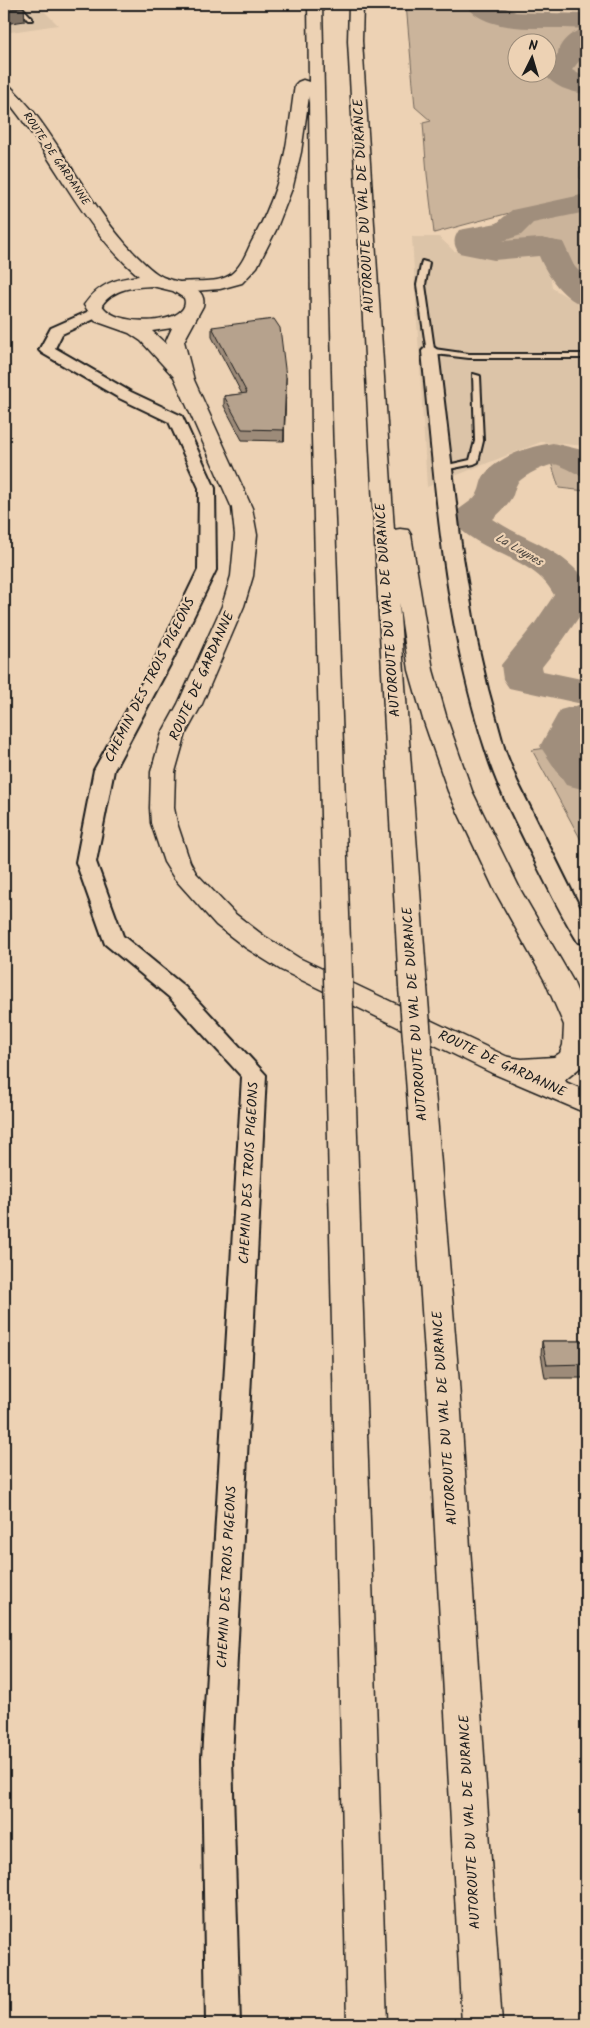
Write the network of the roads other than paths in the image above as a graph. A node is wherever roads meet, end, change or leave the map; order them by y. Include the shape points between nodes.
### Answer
1 (16, 4) edge
2 (356, 4) edge
3 (314, 9) edge
4 (30, 19) dead end
5 (4, 88) edge
6 (105, 232) junction
7 (426, 264) dead end
8 (156, 281) junction
9 (118, 285) junction
10 (180, 287) junction
11 (96, 313) junction
12 (187, 316) junction
13 (120, 325) junction
14 (371, 333) junction
15 (430, 351) junction
16 (586, 356) edge
17 (476, 376) dead end
18 (184, 380) junction
19 (442, 469) junction
20 (586, 937) edge
21 (557, 1077) junction
22 (586, 1103) edge
23 (223, 2024) edge
24 (367, 2024) edge
25 (482, 2024) edge

1 - 4 lane
2 - 14 main road, AUTOROUTE DU VAL DE DURANCE via 355,41
3 - 10 main road via 293,152 281,195 257,251 244,273 236,279 207,286
3 - 24 main road, bridge via 322,436
5 - 6 main road, ROUTE DE GARDANNE via 27,114
6 - 8 main road via 132,262
6 - 9 main road via 119,264
7 - 15 lane via 421,285
8 - 9 main road
8 - 10 main road
9 - 11 main road via 96,297 93,305
10 - 12 main road via 194,297 193,310
11 - 13 main road
11 - 23 street, CHEMIN DES TROIS PIGEONS via 56,331 47,350 125,395 176,419 207,488 206,570 164,659 104,770 86,862 114,939 177,992 254,1075 217,1758
12 - 13 main road via 157,326
12 - 18 main road via 175,341
13 - 18 main road via 141,332 160,348
14 - 21 main road via 421,670 460,791 508,891 559,981 578,1025 572,1059
14 - 25 main road, AUTOROUTE DU VAL DE DURANCE, bridge via 413,987 443,1382
15 - 16 lane via 469,356
15 - 19 street
17 - 19 lane via 479,441 474,462
18 - 21 main road, ROUTE DE GARDANNE via 242,508 246,535 242,576 233,606 174,733 163,772 163,815 177,862 187,878 225,919 290,964 502,1066
19 - 20 street via 461,608 491,736 513,795 561,894
21 - 22 main road, ROUTE DE GARDANNE

